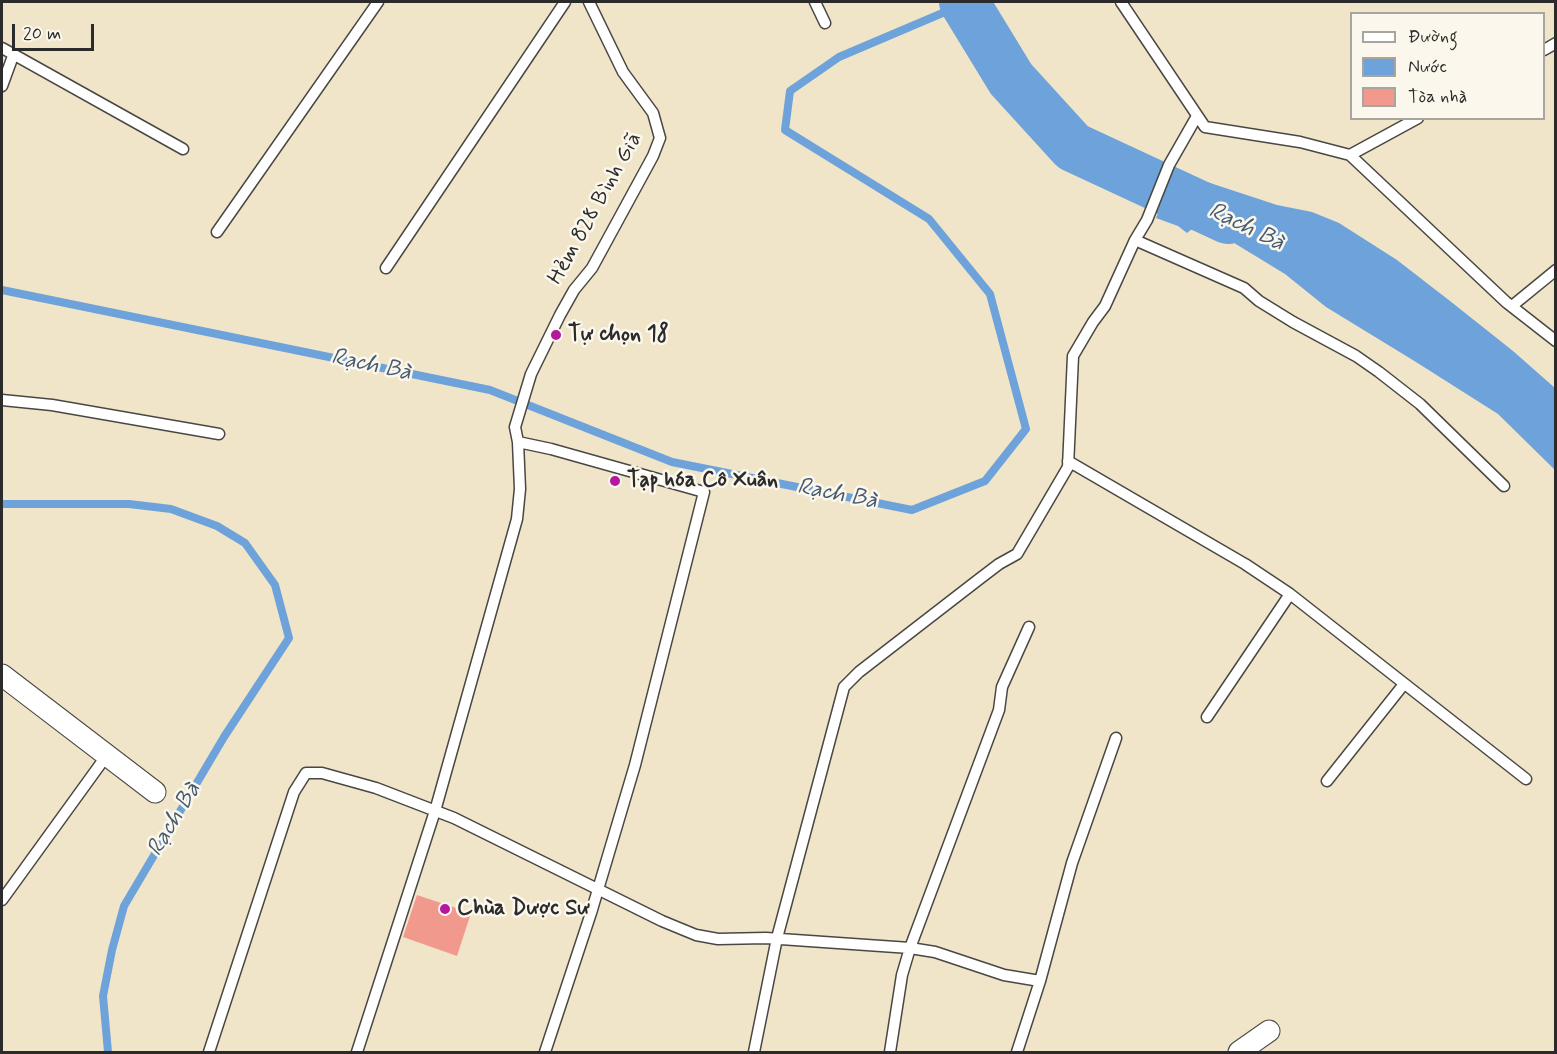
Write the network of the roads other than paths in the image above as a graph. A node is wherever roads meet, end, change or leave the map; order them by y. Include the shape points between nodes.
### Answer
1 (378, 2) edge
2 (565, 2) edge
3 (589, 2) edge
4 (814, 2) edge
5 (1121, 2) edge
6 (825, 23) dead end
7 (2, 48) edge
8 (13, 56) junction
9 (2, 86) edge
10 (1197, 116) junction
11 (1414, 120) edge
12 (183, 149) dead end
13 (1350, 155) junction
14 (217, 232) dead end
15 (1135, 240) junction
16 (386, 268) dead end
17 (1556, 270) edge
18 (1512, 306) junction
19 (1556, 341) edge
20 (2, 400) edge
21 (219, 434) dead end
22 (518, 442) junction
23 (1068, 461) junction
24 (1504, 486) dead end
25 (1290, 594) junction
26 (1029, 627) dead end
27 (2, 675) edge
28 (1404, 684) junction
29 (1207, 717) dead end
30 (1116, 738) dead end
31 (107, 755) junction
32 (1526, 779) dead end
33 (1327, 781) dead end
34 (155, 792) dead end
35 (435, 811) junction
36 (598, 889) junction
37 (2, 900) edge
38 (777, 938) junction
39 (910, 948) junction
40 (1040, 981) junction
41 (1269, 1031) dead end
42 (549, 1052) edge
43 (209, 1053) edge
44 (357, 1053) edge
45 (754, 1053) edge
46 (890, 1053) edge
47 (1017, 1053) edge
48 (1239, 1053) edge

1 - 14 lane
2 - 16 lane
3 - 22 lane, Hẻm 828 Bình Giã via 624,72 653,113 660,138 531,374 515,427
4 - 6 lane
5 - 10 lane
7 - 8 lane
8 - 9 lane
8 - 12 lane
10 - 13 lane via 1204,128 1300,142
10 - 15 lane via 1169,165
11 - 13 lane
13 - 18 lane
15 - 23 lane via 1105,306 1073,356
15 - 24 lane via 1244,288 1293,322 1364,361 1420,404
17 - 18 lane
18 - 19 lane
20 - 21 lane
22 - 35 lane via 517,519
22 - 36 lane via 704,492 649,715
23 - 25 lane
23 - 38 lane via 1017,554 844,687
25 - 28 lane
25 - 29 lane
26 - 39 lane via 1002,687 999,710
27 - 31 street
28 - 32 lane
28 - 33 lane
30 - 40 lane via 1072,863
31 - 34 street
31 - 37 lane
35 - 36 lane
35 - 43 lane via 376,788 322,773 306,773 294,792
35 - 44 lane
36 - 38 lane via 696,935 718,939
36 - 42 lane
38 - 39 lane
38 - 45 lane
39 - 40 lane via 1004,975
39 - 46 lane
40 - 47 lane
41 - 48 street

